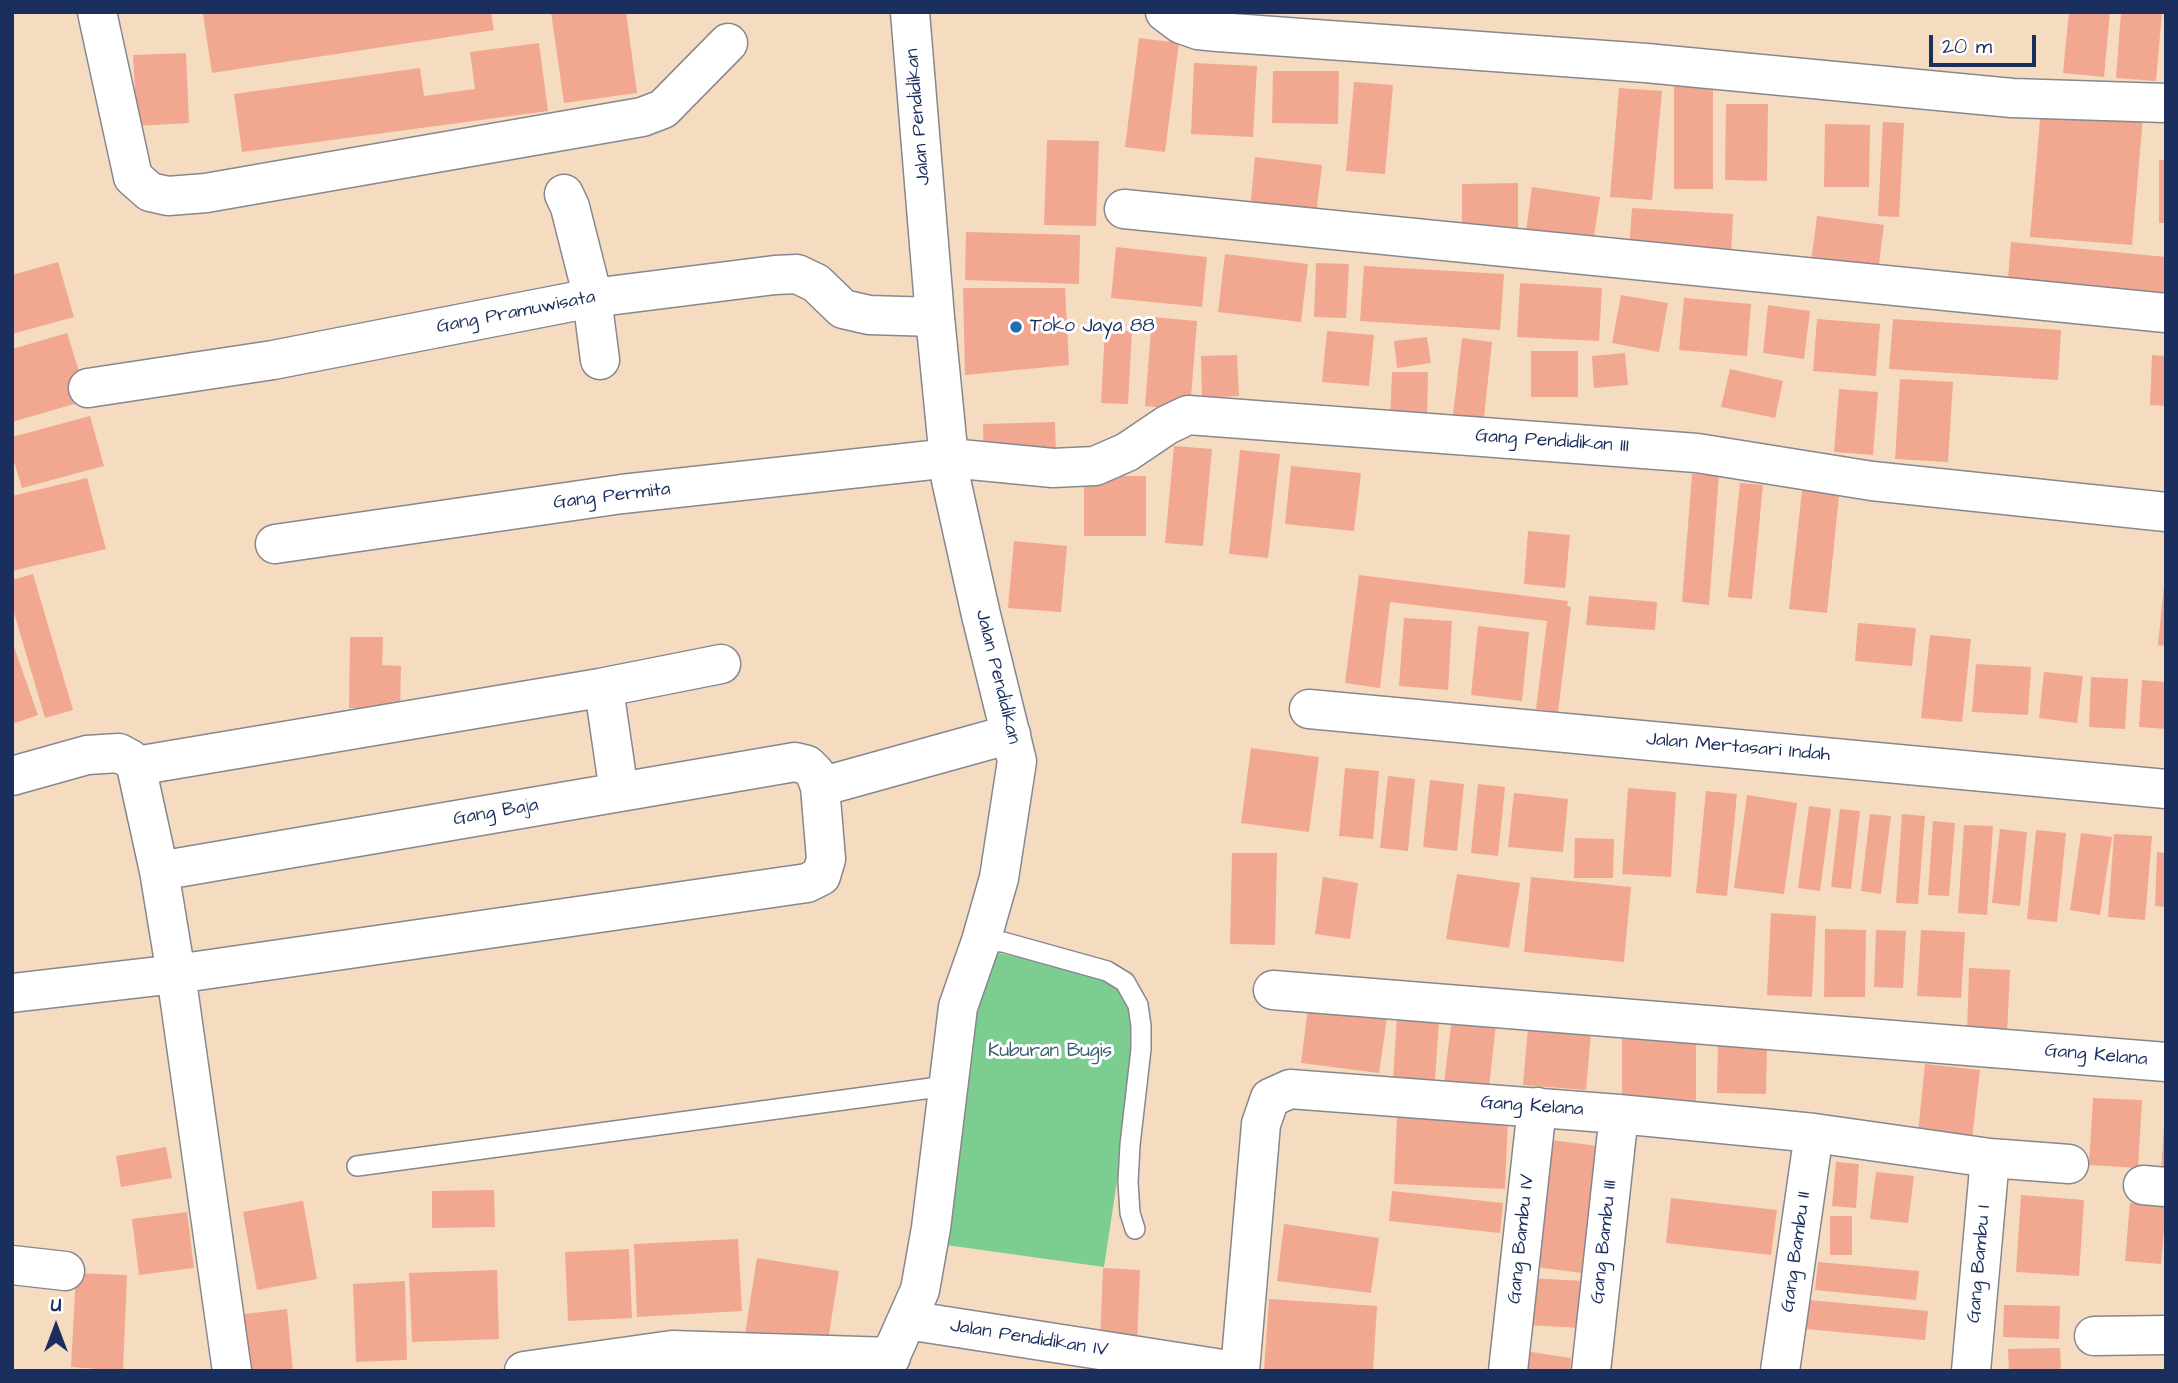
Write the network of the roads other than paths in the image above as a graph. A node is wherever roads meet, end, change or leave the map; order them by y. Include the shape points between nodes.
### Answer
1 (97, 12) edge
2 (910, 12) edge
3 (1165, 12) edge
4 (728, 43) dead end
5 (2166, 103) edge
6 (564, 194) dead end
7 (1124, 209) dead end
8 (592, 298) junction
9 (2166, 313) edge
10 (935, 317) junction
11 (600, 360) dead end
12 (88, 388) dead end
13 (950, 458) junction
14 (2166, 512) edge
15 (275, 544) dead end
16 (721, 664) dead end
17 (600, 688) junction
18 (1309, 709) dead end
19 (1011, 734) junction
20 (136, 766) junction
21 (12, 776) edge
22 (820, 786) junction
23 (2166, 789) edge
24 (619, 792) junction
25 (159, 871) junction
26 (981, 941) junction
27 (176, 974) junction
28 (1273, 990) dead end
29 (12, 993) edge
30 (2166, 1062) edge
31 (946, 1086) junction
32 (1537, 1107) junction
33 (1619, 1114) junction
34 (1814, 1133) junction
35 (1990, 1158) junction
36 (2069, 1164) dead end
37 (357, 1166) dead end
38 (1135, 1229) dead end
39 (12, 1265) edge
40 (65, 1271) dead end
41 (907, 1321) junction
42 (2166, 1335) edge
43 (2094, 1336) dead end
44 (888, 1364) edge
45 (232, 1371) edge
46 (524, 1371) edge
47 (1237, 1371) edge
48 (1508, 1371) edge
49 (1591, 1371) edge
50 (1780, 1371) edge
51 (1970, 1371) edge

1 - 4 street via 133,177 150,192 168,196 642,117 663,109
2 - 10 street, Jalan Pendidikan
3 - 5 street via 1181,24 1218,32 1646,64 2012,98
6 - 8 street
7 - 9 street
8 - 10 street, Gang Pramuwisata via 797,274 816,283 843,309 869,315
8 - 11 street
8 - 12 street, Gang Pramuwisata via 273,360
10 - 13 street, Jalan Pendidikan
13 - 14 street, Gang Pendidikan III via 1053,468 1095,466 1128,452 1188,415 1211,415 1696,453 1872,481
13 - 15 street, Gang Permita via 622,494
13 - 19 street, Jalan Pendidikan via 951,480
16 - 17 street
17 - 20 street
17 - 24 street
18 - 23 street, Jalan Mertasari Indah
19 - 22 street
19 - 26 street, Jalan Pendidikan via 1017,761 1012,804 999,878
20 - 21 street via 119,753 95,754
20 - 25 street
22 - 24 street, Gang Baja via 815,773 796,762
22 - 27 street via 826,859 821,876 807,883
24 - 25 street, Gang Baja
25 - 27 street
26 - 31 street, Jalan Pendidikan via 958,1007
26 - 38 lane via 1003,942 1107,971 1125,982 1138,1005 1141,1049 1128,1182
27 - 29 street
27 - 45 street
28 - 30 street, Gang Kelana
31 - 37 lane
31 - 41 street, Jalan Pendidikan via 931,1228 920,1290
32 - 33 street, Gang Kelana
32 - 47 street, Gang Kelana via 1290,1089 1270,1098 1261,1124
32 - 48 street, Gang Bambu IV
33 - 34 street, Gang Kelana
33 - 49 street, Gang Bambu III
34 - 35 street, Gang Kelana
34 - 50 street, Gang Bambu II
35 - 36 street, Gang Kelana
35 - 51 street, Gang Bambu I
39 - 40 street
41 - 44 street, Jalan Pendidikan
41 - 47 street, Jalan Pendidikan IV
42 - 43 street
44 - 46 street via 672,1350

